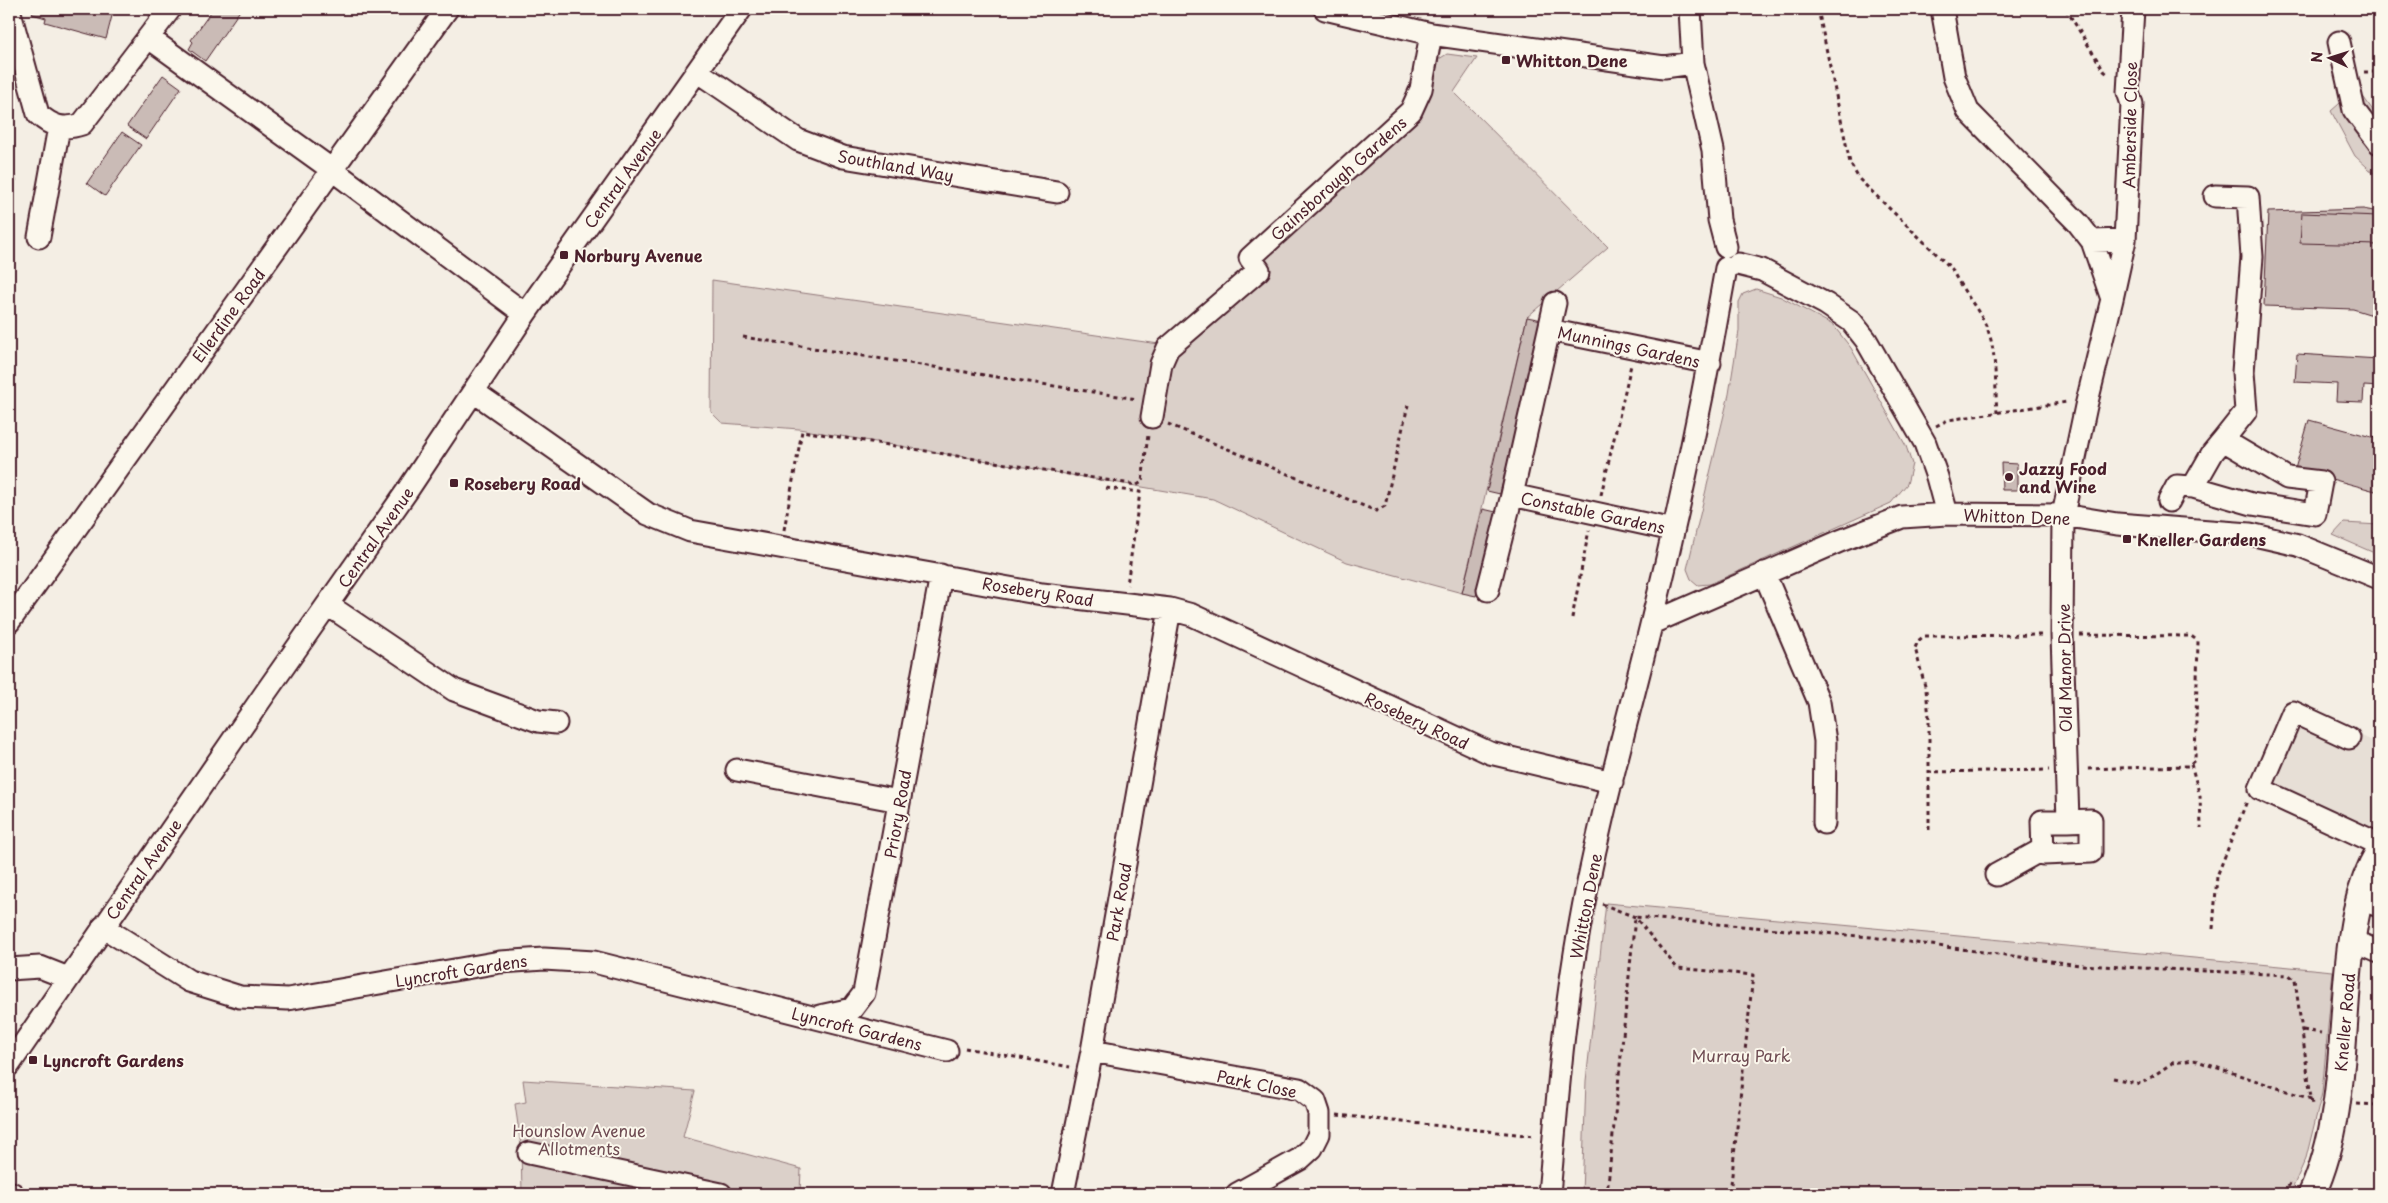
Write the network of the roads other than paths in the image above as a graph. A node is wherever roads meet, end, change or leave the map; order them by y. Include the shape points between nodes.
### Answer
1 (170, 9) edge
2 (447, 9) edge
3 (741, 9) edge
4 (1325, 9) edge
5 (1690, 9) edge
6 (1942, 9) edge
7 (2133, 9) edge
8 (10, 17) edge
9 (1431, 34) junction
10 (149, 38) junction
11 (2339, 42) dead end
12 (1693, 63) junction
13 (698, 72) junction
14 (59, 127) junction
15 (2379, 143) edge
16 (332, 169) junction
17 (1056, 192) dead end
18 (2215, 196) dead end
19 (39, 237) dead end
20 (2125, 240) junction
21 (2092, 241) junction
22 (1732, 266) junction
23 (2112, 300) junction
24 (1555, 303) dead end
25 (525, 314) junction
26 (1550, 330) junction
27 (1710, 363) junction
28 (474, 392) junction
29 (1158, 419) road end
30 (2223, 440) junction
31 (2193, 487) junction
32 (1512, 495) junction
33 (2170, 500) dead end
34 (1946, 514) junction
35 (2063, 515) junction
36 (1674, 530) junction
37 (1764, 574) junction
38 (940, 575) junction
39 (2379, 578) edge
40 (1488, 590) dead end
41 (328, 605) junction
42 (1170, 609) junction
43 (9, 622) edge
44 (1652, 623) junction
45 (556, 723) dead end
46 (2349, 738) dead end
47 (737, 770) dead end
48 (1612, 782) junction
49 (899, 801) junction
50 (2068, 821) junction
51 (1824, 823) dead end
52 (2379, 844) edge
53 (2043, 850) junction
54 (2379, 852) edge
55 (1996, 875) dead end
56 (2370, 902) edge
57 (103, 927) junction
58 (2351, 940) junction
59 (2379, 952) edge
60 (9, 969) edge
61 (68, 978) junction
62 (813, 1016) junction
63 (947, 1051) road end
64 (1090, 1061) junction
65 (9, 1065) edge
66 (529, 1153) dead end
67 (9, 1192) edge
68 (13, 1194) edge
69 (721, 1194) edge
70 (1064, 1194) edge
71 (1237, 1194) edge
72 (1549, 1194) edge
73 (2312, 1194) edge

1 - 10 street
2 - 16 street, Ellerdine Road
3 - 13 street, Central Avenue
4 - 9 street
5 - 12 street
6 - 21 street via 1954,78 1968,112
7 - 20 street, Amberside Close
8 - 14 street via 38,114 46,122
9 - 12 street via 1664,67
9 - 29 street, Gainsborough Gardens via 1421,89 1411,111 1250,258 1259,270 1168,348 1161,364
10 - 14 street via 82,124 71,128
10 - 16 street
11 - 15 street via 2354,110
12 - 22 street via 1713,150 1719,220 1726,247 1736,249 1740,256
13 - 17 street, Southland Way via 798,140 843,157
13 - 25 street, Central Avenue
14 - 19 street
16 - 25 street
16 - 43 street, Ellerdine Road
18 - 30 street via 2248,197 2252,257 2242,372 2246,411
20 - 21 street
20 - 23 street, Amberside Close
21 - 23 street
22 - 27 street, Whitton Dene
22 - 34 street, Whitton Dene via 1762,270 1851,321 1866,340 1920,434 1937,477
23 - 35 street
24 - 26 street
25 - 28 street, Central Avenue
26 - 27 street, Munnings Gardens
26 - 32 street
27 - 36 street, Whitton Dene
28 - 38 street, Rosebery Road via 648,514 690,531
28 - 41 street, Central Avenue
30 - 31 street
30 - 31 street via 2287,478 2321,482 2315,514 2252,504
31 - 33 street via 2177,486
32 - 36 street, Constable Gardens
32 - 40 street
34 - 35 street, Whitton Dene
34 - 37 street, Whitton Dene via 1902,517
35 - 39 street, Whitton Dene via 2117,524 2250,534 2298,545
35 - 50 street, Old Manor Drive via 2062,635
36 - 44 street, Whitton Dene
37 - 44 street, Whitton Dene
37 - 51 street via 1819,702 1825,741
38 - 42 street, Rosebery Road via 1042,594
38 - 49 street, Priory Road
41 - 45 street via 454,690 538,721
41 - 57 street, Central Avenue
42 - 48 street, Rosebery Road via 1192,615 1490,753
42 - 64 street, Park Road
44 - 48 street, Whitton Dene
46 - 52 street via 2293,712 2260,789
47 - 49 street
48 - 72 street, Whitton Dene via 1584,903 1562,1047
49 - 62 street, Priory Road via 864,993 852,1009
50 - 53 street via 2042,821
50 - 53 street via 2091,820 2092,852 2043,854
53 - 55 street
54 - 56 main road, Kneller Road via 2370,868
56 - 58 main road, Kneller Road via 2353,923
57 - 61 street, Central Avenue
57 - 62 street, Lyncroft Gardens via 190,981 240,997 288,999 500,962 544,959 594,962
58 - 59 street
58 - 73 main road, Kneller Road via 2325,1101 2328,1148
60 - 61 street via 40,967
61 - 65 street, Central Avenue
62 - 63 street, Lyncroft Gardens
64 - 70 street, Park Road
64 - 71 street, Park Close via 1299,1089 1315,1101 1319,1113 1319,1134 1312,1148 1300,1159
66 - 69 street
67 - 68 street

